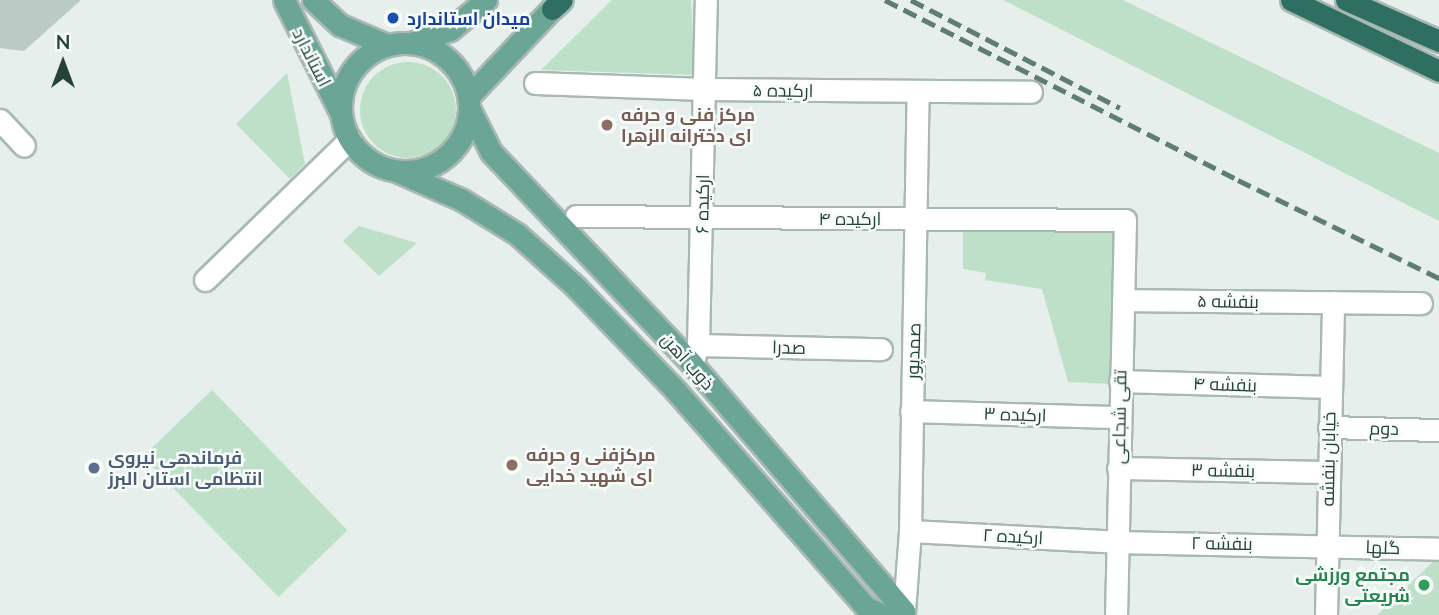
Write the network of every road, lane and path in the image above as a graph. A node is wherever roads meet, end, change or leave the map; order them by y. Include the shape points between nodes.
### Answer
1 (284, 0) edge
2 (313, 0) edge
3 (486, 0) edge
4 (706, 0) edge
5 (1291, 0) edge
6 (1346, 0) edge
7 (558, 3) edge
8 (1439, 41) edge
9 (411, 43) junction
10 (387, 45) junction
11 (1439, 71) edge
12 (535, 83) dead end
13 (704, 89) junction
14 (918, 91) junction
15 (1031, 92) dead end
16 (469, 103) junction
17 (341, 114) junction
18 (0, 120) edge
19 (350, 139) junction
20 (24, 146) dead end
21 (396, 171) junction
22 (576, 216) dead end
23 (702, 217) junction
24 (917, 219) junction
25 (1125, 220) joint
26 (205, 280) dead end
27 (1123, 300) junction
28 (1332, 302) junction
29 (1420, 303) dead end
30 (881, 349) dead end
31 (695, 355) junction
32 (1120, 381) junction
33 (1330, 387) junction
34 (676, 391) junction
35 (911, 411) junction
36 (1119, 417) junction
37 (1329, 426) junction
38 (1439, 430) edge
39 (1118, 468) junction
40 (1328, 472) junction
41 (910, 531) junction
42 (1116, 542) junction
43 (1327, 545) junction
44 (1438, 549) edge
45 (896, 614) edge
46 (1116, 615) edge
47 (1326, 615) edge

1 - 17 main road, استاندارد
2 - 10 main road, استاندارد via 340,24
3 - 9 main road via 450,30
4 - 13 street, ارکیده ۶
5 - 11 highway
6 - 8 highway
7 - 16 main road
9 - 10 main road
9 - 16 main road via 431,48 449,60 462,76
10 - 17 main road via 367,55 352,71 342,91
12 - 13 street, ارکیده ۵
13 - 14 street, ارکیده ۵
13 - 23 street, ارکیده ۶
14 - 15 street, ارکیده ۵
14 - 24 street, صمدپور
16 - 21 main road via 466,131 454,149 438,163 418,171
16 - 31 main road, ذوب آهن via 491,152
17 - 19 main road
18 - 20 street
19 - 21 main road via 376,165
19 - 26 street
21 - 34 main road, ذوب آهن via 462,200 517,234 576,287
22 - 23 street, ارکیده ۴
23 - 24 street, ارکیده ۴
23 - 31 street, ارکیده ۶
24 - 25 street, ارکیده ۴
24 - 35 street, صمدپور
25 - 27 street, تقی شجاعی
27 - 28 street, بنفشه ۵
27 - 32 street, تقی شجاعی
28 - 29 street, بنفشه ۵
28 - 33 street, خیابان بنفشه
30 - 31 street, صدرا
31 - 34 main road
31 - 45 main road, ذوب آهن
32 - 33 street, بنفشه ۴
32 - 36 street, تقی شجاعی
33 - 37 street, خیابان بنفشه
34 - 45 main road, ذوب آهن via 866,607
35 - 36 street, ارکیده ۳
35 - 41 street, صمدپور
36 - 39 street, تقی شجاعی
37 - 38 street, دوم
37 - 40 street, خیابان بنفشه
39 - 40 street, بنفشه ۳
39 - 42 street, تقی شجاعی
40 - 43 street, خیابان بنفشه
41 - 42 street, ارکیده ۲
41 - 45 street, صمدپور
42 - 43 street, بنفشه ۲
42 - 46 street, تقی شجاعی
43 - 44 street, گلها
43 - 47 street, خیابان بنفشه

